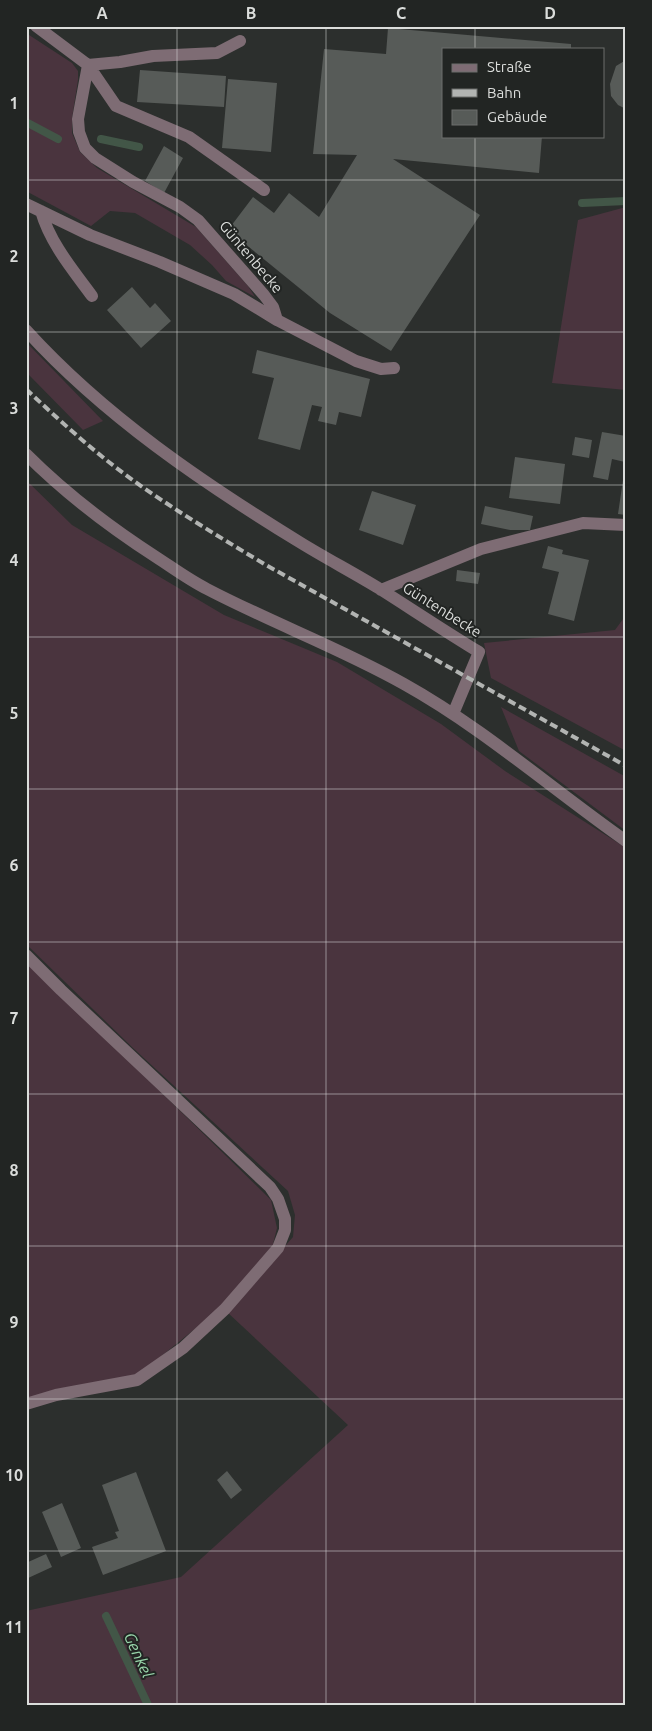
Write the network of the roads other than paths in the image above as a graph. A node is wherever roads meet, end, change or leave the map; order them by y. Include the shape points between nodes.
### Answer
1 (36, 26) edge
2 (240, 41) dead end
3 (88, 65) junction
4 (264, 190) dead end
5 (26, 204) edge
6 (41, 211) junction
7 (92, 296) dead end
8 (277, 320) junction
9 (26, 330) edge
10 (394, 368) dead end
11 (26, 454) edge
12 (626, 525) edge
13 (381, 590) junction
14 (453, 714) junction
15 (626, 841) edge
16 (26, 954) edge
17 (26, 1404) edge

1 - 3 street
2 - 3 street via 217,53 153,56
3 - 4 street via 116,106 189,137
3 - 8 street, Güntenbecke via 78,119 85,148 95,158 198,220 264,295
5 - 6 street, Güntenbecke
6 - 7 street via 57,246
6 - 8 street, Güntenbecke via 90,235 234,294
8 - 10 street via 356,361 381,369
9 - 13 street, Güntenbecke via 54,361 118,418 224,494
11 - 14 street via 111,528 192,580 365,662
12 - 13 street via 583,523 481,549
13 - 14 street, Güntenbecke via 479,652
14 - 15 street
16 - 17 street via 270,1187 285,1219 278,1248 225,1309 182,1348 137,1380

